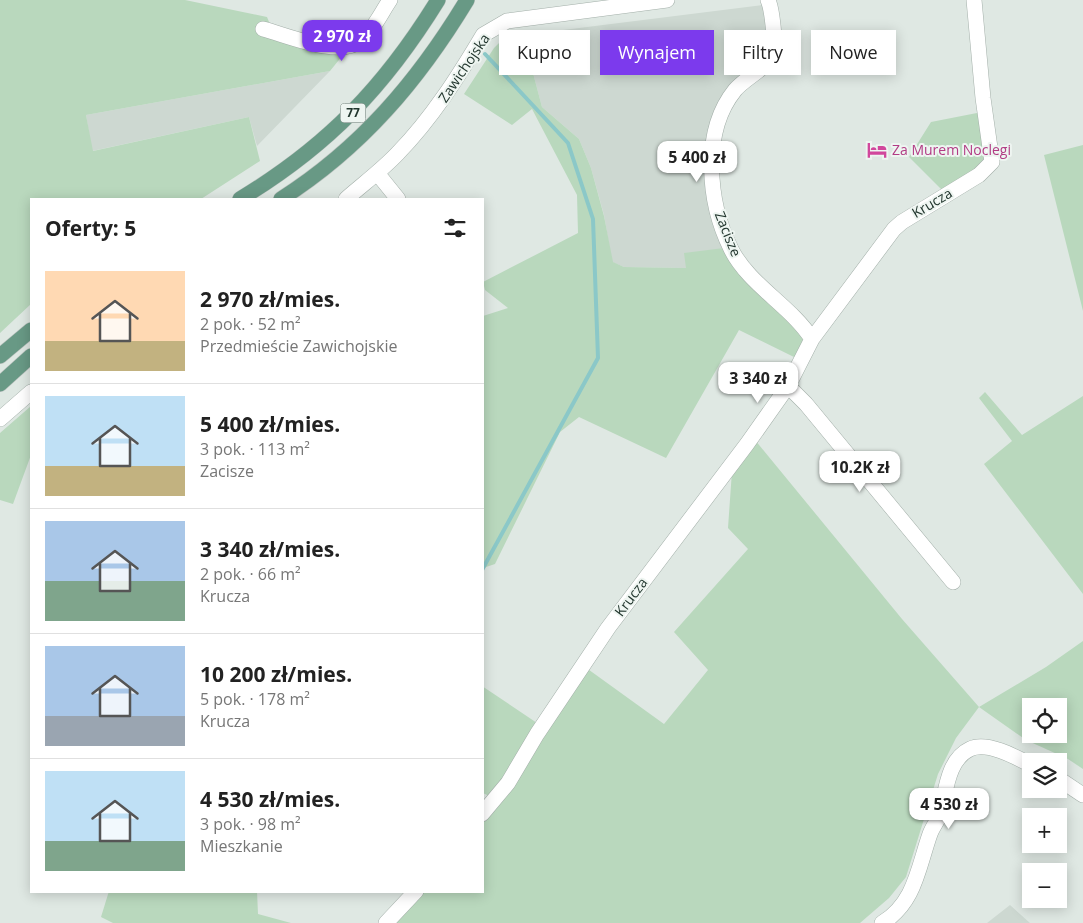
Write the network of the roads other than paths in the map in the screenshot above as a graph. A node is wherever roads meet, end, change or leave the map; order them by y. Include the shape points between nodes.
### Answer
1 (390, 0) edge
2 (438, 0) edge
3 (467, 0) edge
4 (667, 0) edge
5 (974, 0) edge
6 (768, 1) edge
7 (263, 28) dead end
8 (377, 173) junction
9 (241, 198) edge
10 (282, 198) edge
11 (347, 198) edge
12 (397, 198) edge
13 (30, 331) edge
14 (812, 339) junction
15 (0, 356) edge
16 (30, 357) edge
17 (0, 384) edge
18 (788, 386) junction
19 (30, 393) edge
20 (0, 419) edge
21 (953, 582) dead end
22 (1022, 761) edge
23 (1067, 784) edge
24 (1083, 795) edge
25 (484, 812) edge
26 (414, 893) edge
27 (386, 923) edge
28 (882, 923) edge

1 - 7 street via 364,37 345,47 321,45
2 - 9 main road, 77 via 400,58 356,110 310,150
3 - 10 main road, 77 via 430,59 379,121 329,166
4 - 8 street, Zawichojska via 506,21 494,27 483,35 436,109 412,139
5 - 14 street, Krucza via 992,162 979,175 894,229
6 - 14 street, Zacisze via 773,52 766,63 735,90 721,113 711,166 712,185 724,231 738,261
8 - 11 street, Zawichojska
8 - 12 street
13 - 15 main road
14 - 18 street, Krucza
16 - 17 main road
18 - 21 street
18 - 25 street, Krucza via 608,628 508,783
19 - 20 street
22 - 28 street via 987,747 971,748 963,754 946,785 914,885 900,911
23 - 24 street
26 - 27 street

